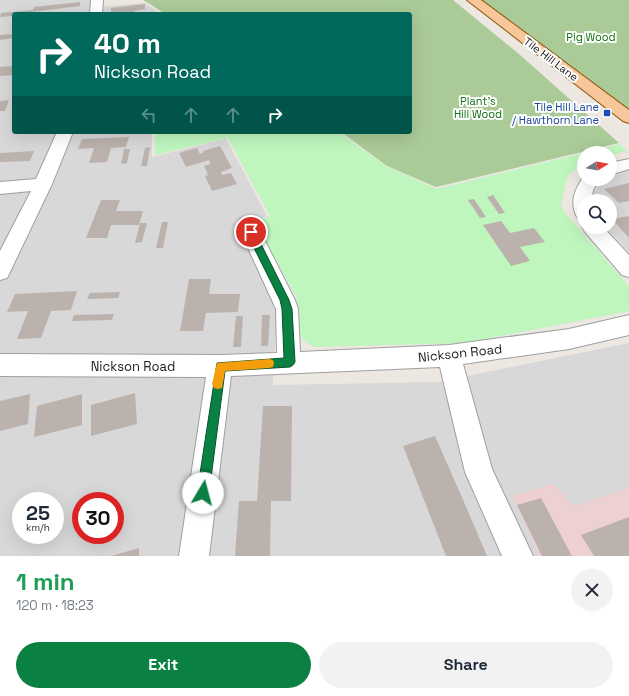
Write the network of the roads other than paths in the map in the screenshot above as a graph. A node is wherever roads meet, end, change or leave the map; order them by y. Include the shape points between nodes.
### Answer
1 (97, 0) edge
2 (473, 0) edge
3 (96, 12) edge
4 (629, 118) edge
5 (64, 134) edge
6 (629, 164) edge
7 (617, 167) edge
8 (43, 184) junction
9 (0, 188) edge
10 (247, 224) dead end
11 (598, 234) edge
12 (629, 269) edge
13 (0, 272) edge
14 (629, 325) edge
15 (449, 356) junction
16 (290, 362) junction
17 (0, 365) edge
18 (220, 366) junction
19 (194, 556) edge
20 (518, 556) edge

1 - 3 street
2 - 4 main road, Tile Hill Lane
5 - 8 street
6 - 7 street
8 - 9 street
8 - 13 street
10 - 16 street via 287,309
11 - 12 street
14 - 15 street, Nickson Road via 569,339
15 - 16 street, Nickson Road
15 - 20 street via 479,472
16 - 18 street, Nickson Road
17 - 18 street, Nickson Road
18 - 19 street

